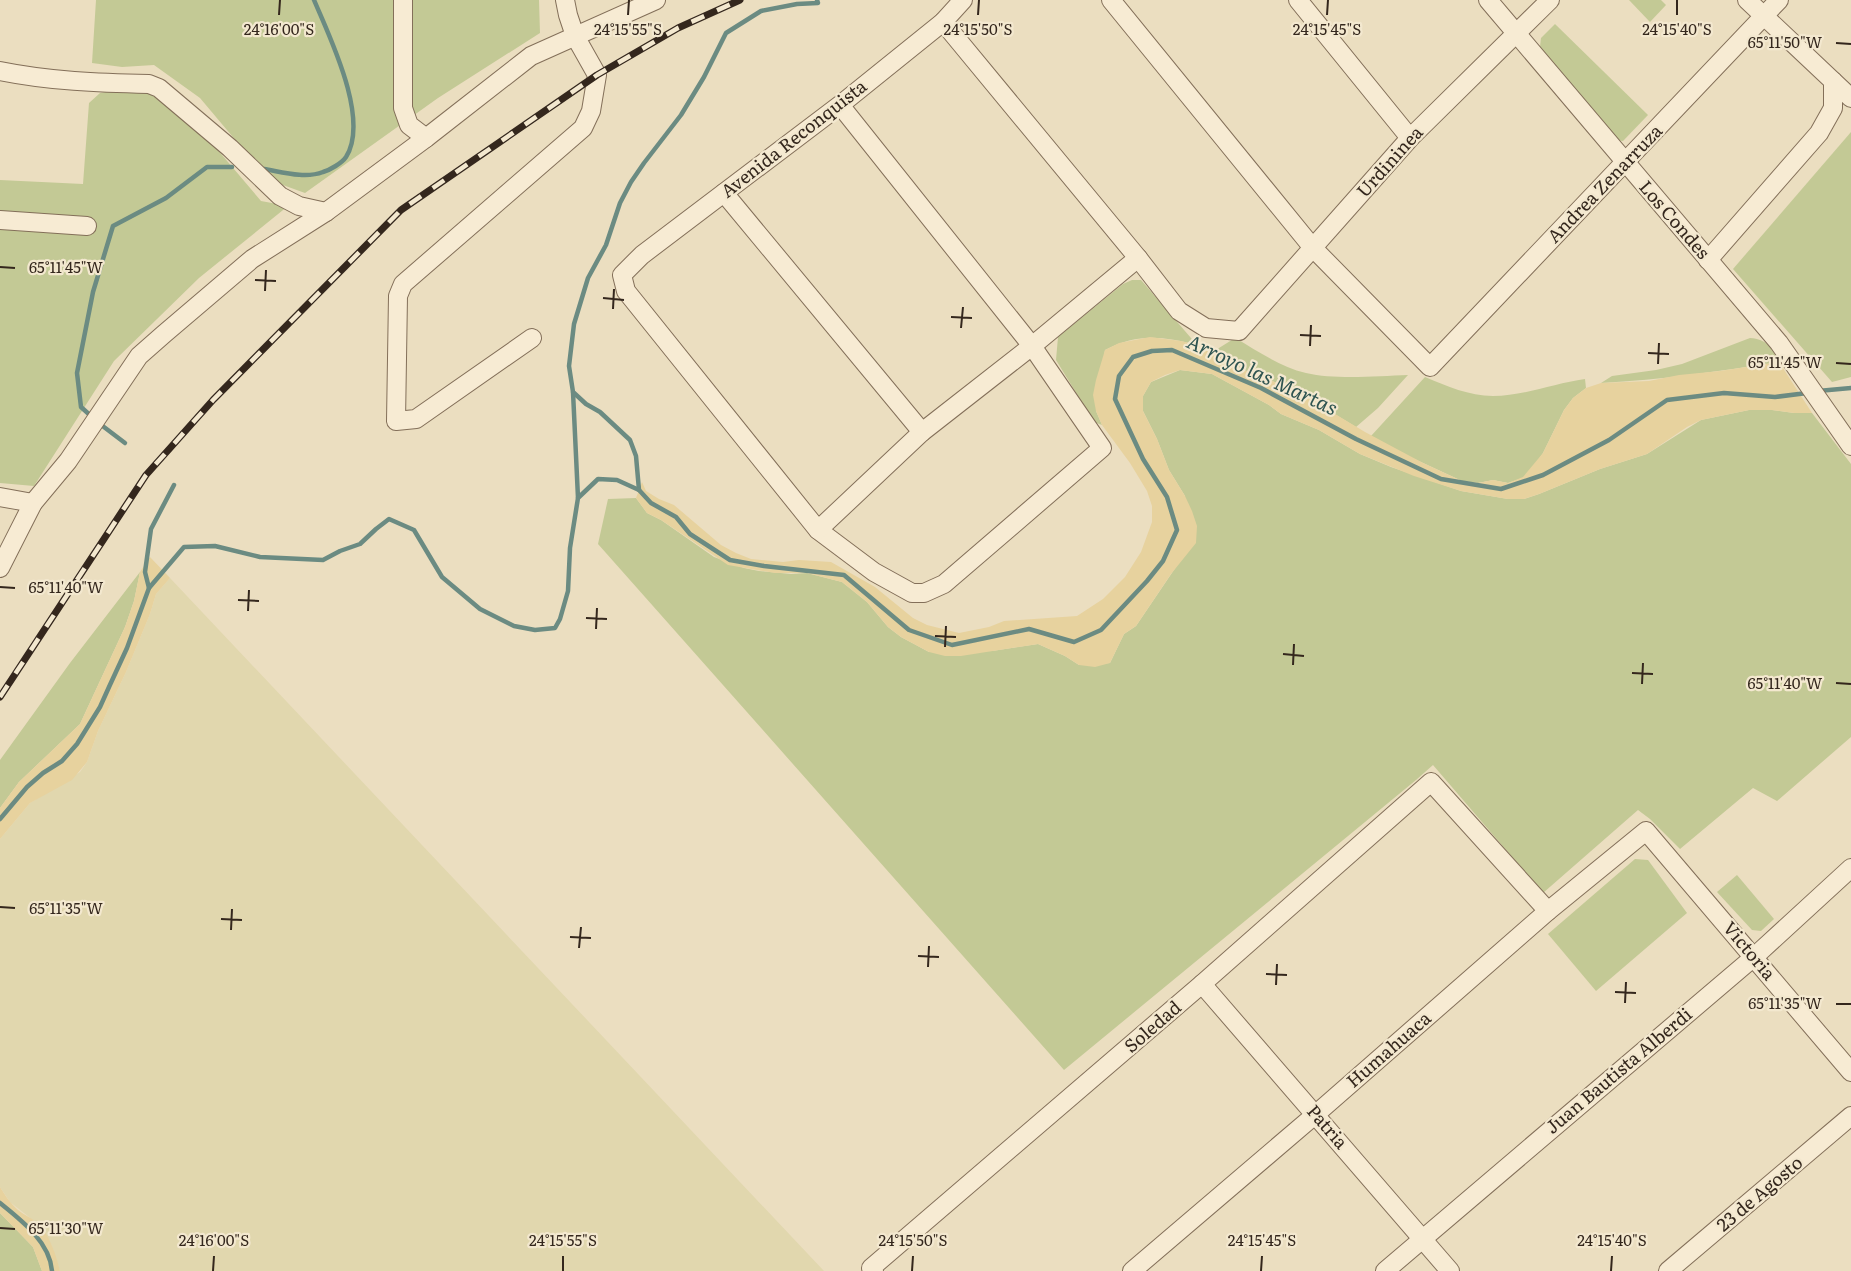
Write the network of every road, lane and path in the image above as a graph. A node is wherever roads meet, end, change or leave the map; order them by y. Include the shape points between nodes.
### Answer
1 (403, 0) edge
2 (565, 0) edge
3 (656, 0) edge
4 (963, 0) edge
5 (1112, 0) edge
6 (1298, 0) edge
7 (1488, 0) edge
8 (1550, 0) edge
9 (1747, 0) edge
10 (1779, 0) edge
11 (1763, 17) junction
12 (943, 22) junction
13 (1517, 34) junction
14 (575, 36) junction
15 (0, 71) edge
16 (1833, 81) junction
17 (1851, 98) edge
18 (840, 105) junction
19 (426, 138) junction
20 (1410, 138) junction
21 (1625, 163) junction
22 (724, 193) junction
23 (326, 212) junction
24 (0, 220) edge
25 (87, 226) dead end
26 (1313, 248) junction
27 (1138, 258) junction
28 (1708, 260) junction
29 (532, 338) dead end
30 (1032, 346) junction
31 (922, 432) junction
32 (1851, 446) edge
33 (0, 497) edge
34 (33, 503) junction
35 (818, 531) junction
36 (0, 568) edge
37 (1646, 831) joint
38 (1851, 868) edge
39 (1548, 911) junction
40 (1754, 957) junction
41 (1202, 984) junction
42 (1851, 1072) edge
43 (1316, 1114) junction
44 (1851, 1116) edge
45 (1422, 1239) junction
46 (872, 1269) edge
47 (1132, 1271) edge
48 (1385, 1271) edge
49 (1450, 1271) edge
50 (1668, 1271) edge

1 - 19 street via 403,108 409,125
2 - 14 street
3 - 14 street
4 - 12 street, Avenida Reconquista
5 - 26 street
6 - 20 street
7 - 13 street, Los Condes
8 - 13 street, Urdininea
9 - 11 street
10 - 11 street, Andrea Zenarruza
11 - 16 street
11 - 21 street, Andrea Zenarruza
12 - 18 street, Avenida Reconquista
12 - 27 street
13 - 20 street, Urdininea
13 - 21 street, Los Condes
14 - 19 street via 531,56
14 - 29 street via 597,75 591,111 583,128 400,290 396,421 416,418
15 - 23 street via 27,77 149,84 159,88 280,196 299,206
16 - 17 street
16 - 28 street via 1833,108 1819,133
18 - 22 street, Avenida Reconquista
18 - 30 street
19 - 23 street
20 - 26 street, Urdininea
21 - 26 street, Andrea Zenarruza via 1431,367
21 - 28 street, Los Condes
22 - 31 street
22 - 35 street, Avenida Reconquista via 642,255 622,275 626,291
23 - 34 street via 252,259 139,356 68,461
24 - 25 street
26 - 27 street, Urdininea via 1239,331 1206,328 1179,311
27 - 30 street
28 - 32 street, Los Condes via 1779,343
30 - 31 street
30 - 35 street via 1102,448 944,584 924,593 912,593 874,572
31 - 35 street
33 - 34 street
34 - 36 street
37 - 39 street, Humahuaca
37 - 40 street, Victoria
38 - 40 street, Juan Bautista Alberdi
39 - 41 street, Soledad via 1431,782
39 - 43 street, Humahuaca
40 - 42 street, Victoria
40 - 45 street, Juan Bautista Alberdi
41 - 43 street, Patria
41 - 46 street, Soledad
43 - 45 street, Patria
43 - 47 street, Humahuaca
44 - 50 street, 23 de Agosto
45 - 48 street, Juan Bautista Alberdi
45 - 49 street, Patria

